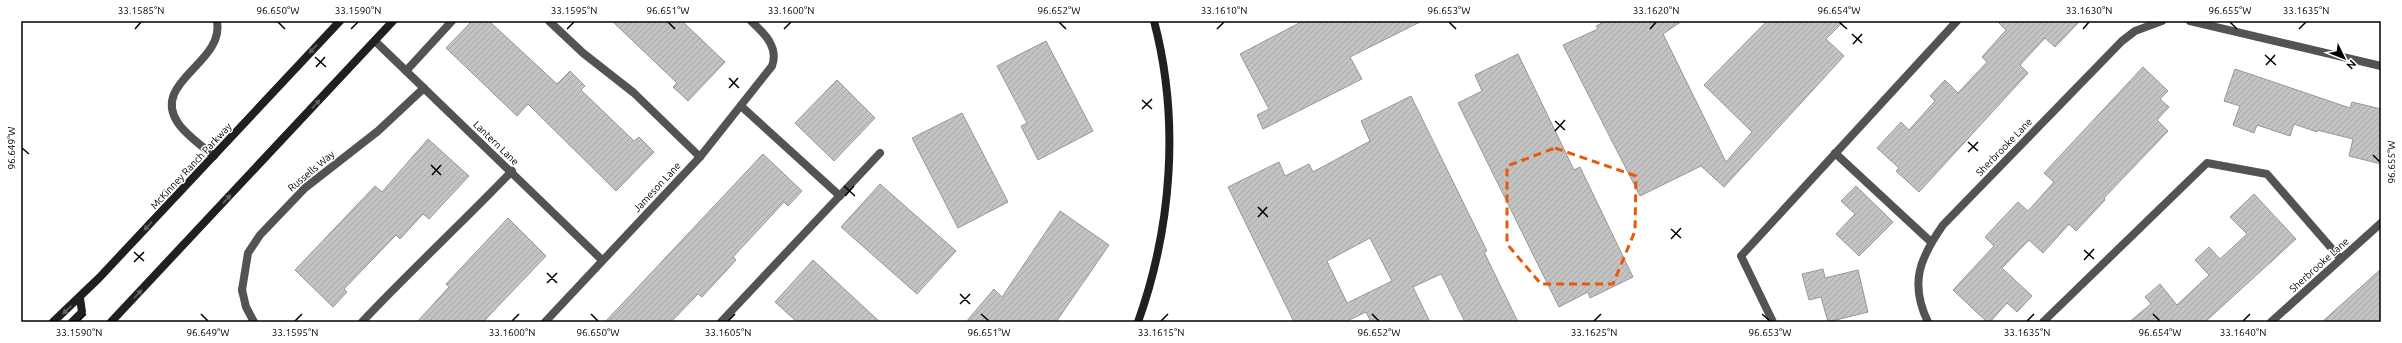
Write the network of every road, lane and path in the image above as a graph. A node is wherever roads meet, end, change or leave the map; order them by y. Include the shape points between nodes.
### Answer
1 (217, 21) edge
2 (340, 21) edge
3 (393, 21) edge
4 (452, 21) edge
5 (549, 21) edge
6 (750, 21) edge
7 (1154, 21) edge
8 (1957, 21) edge
9 (2162, 21) edge
10 (2190, 21) edge
11 (375, 41) junction
12 (2381, 66) edge
13 (406, 71) junction
14 (424, 88) junction
15 (741, 106) junction
16 (880, 153) dead end
17 (1835, 153) junction
18 (214, 156) junction
19 (700, 157) junction
20 (512, 171) junction
21 (840, 196) junction
22 (2381, 223) edge
23 (1931, 242) junction
24 (2340, 258) junction
25 (602, 260) junction
26 (80, 298) junction
27 (53, 322) edge
28 (72, 322) edge
29 (111, 322) edge
30 (254, 322) edge
31 (362, 322) edge
32 (545, 322) edge
33 (721, 322) edge
34 (1138, 322) edge
35 (1773, 322) edge
36 (1928, 322) edge
37 (2043, 322) edge
38 (2271, 322) edge

1 - 18 street via 218,37 214,46 179,84 173,93 172,104 178,123
2 -> 18 main road, McKinney Ranch Parkway
3 - 11 main road
4 - 13 street
5 - 19 street via 583,53 634,93
6 - 15 street, Jameson Lane via 766,36 775,59
7 - 34 main road via 1162,52 1168,117 1168,187 1155,269
8 - 17 street
9 - 23 street, Sherbrooke Lane via 2135,31 2122,41 1942,226
10 - 12 street
11 - 13 street, Lantern Lane
29 -> 11 main road
13 - 14 street, Lantern Lane
14 - 20 street, Lantern Lane
14 - 30 street, Russells Way via 378,131 305,188 260,235 248,253 242,290 246,308
15 - 19 street, Jameson Lane
15 - 21 street
16 - 21 street
17 - 23 street
17 - 35 street via 1741,256
18 -> 26 main road, McKinney Ranch Parkway
19 - 25 street, Jameson Lane
20 - 25 street, Lantern Lane
20 - 31 street
21 - 33 street
22 - 24 street, Sherbrooke Lane
23 - 36 street, Sherbrooke Lane via 1920,264 1918,286 1919,300
24 - 37 street via 2267,174 2207,163
24 - 38 street, Sherbrooke Lane
25 - 32 street, Jameson Lane
26 -> 27 main road, McKinney Ranch Parkway
26 - 28 main road via 82,312

